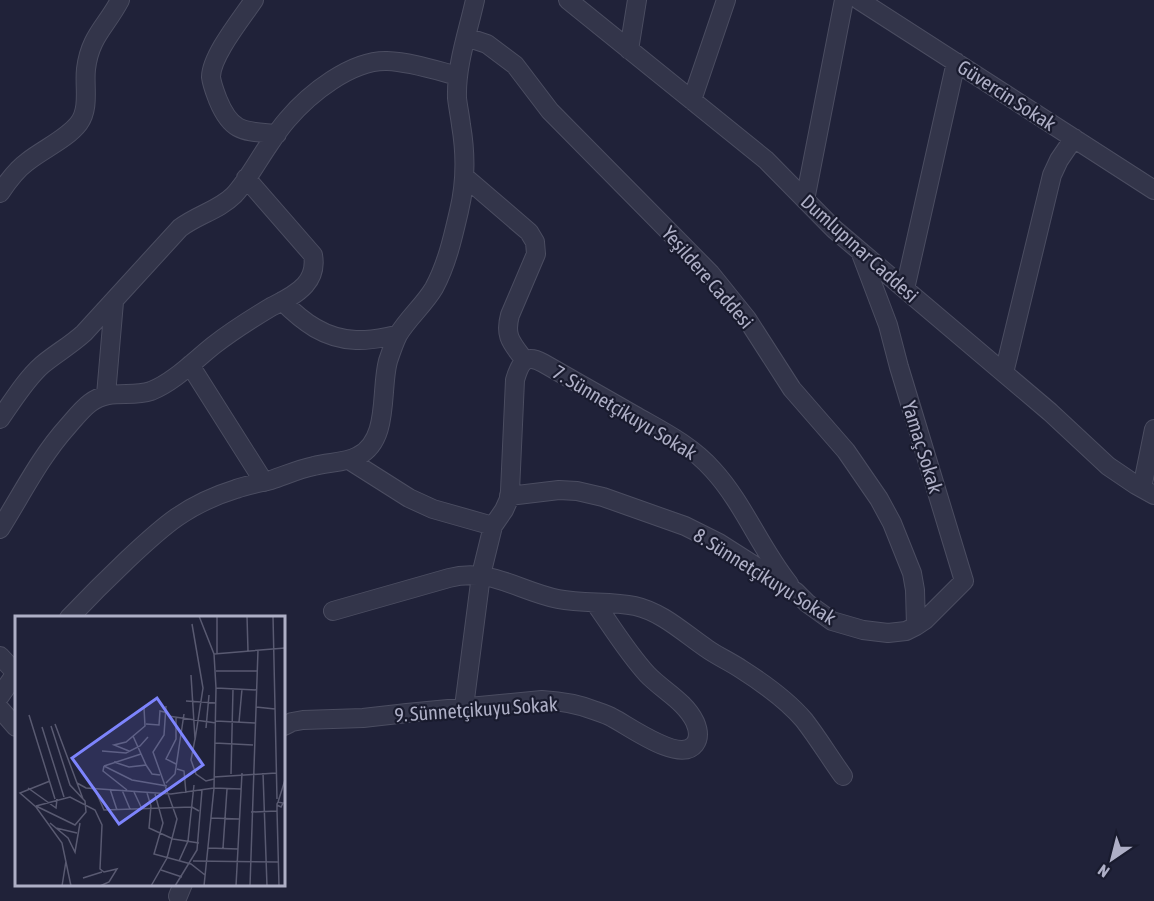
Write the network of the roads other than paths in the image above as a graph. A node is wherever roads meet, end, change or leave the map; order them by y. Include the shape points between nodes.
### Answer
1 (120, 0) edge
2 (254, 0) edge
3 (568, 0) edge
4 (637, 0) edge
5 (726, 0) edge
6 (844, 0) edge
7 (859, 0) edge
8 (469, 2) edge
9 (466, 37) junction
10 (628, 50) junction
11 (956, 62) junction
12 (458, 76) junction
13 (692, 100) junction
14 (277, 134) junction
15 (1074, 138) junction
16 (465, 177) junction
17 (246, 178) junction
18 (1154, 190) edge
19 (0, 193) edge
20 (805, 200) junction
21 (860, 251) junction
22 (905, 289) junction
23 (282, 301) junction
24 (114, 302) junction
25 (399, 335) junction
26 (525, 361) junction
27 (190, 365) junction
28 (1004, 373) junction
29 (106, 395) junction
30 (0, 419) edge
31 (1154, 429) edge
32 (349, 460) junction
33 (264, 482) junction
34 (1148, 492) edge
35 (510, 496) junction
36 (493, 526) junction
37 (0, 529) edge
38 (481, 575) junction
39 (796, 592) junction
40 (595, 603) junction
41 (333, 611) dead end
42 (71, 616) edge
43 (916, 626) junction
44 (0, 656) edge
45 (15, 672) edge
46 (15, 674) edge
47 (0, 696) edge
48 (464, 707) junction
49 (0, 709) edge
50 (15, 726) edge
51 (285, 726) edge
52 (843, 776) dead end

1 - 19 street via 92,45 85,106 79,123 23,165
2 - 14 street via 218,54 212,83 232,124 247,131
3 - 10 street, Dumlupınar Caddesi
4 - 10 street
5 - 13 street
6 - 20 street
7 - 11 street, Güvercin Sokak
8 - 9 street
9 - 12 street
9 - 43 street, Yeşildere Caddesi via 487,44 516,65 550,111 710,273 747,319 792,389 846,451 879,499 912,573
10 - 13 street, Dumlupınar Caddesi
11 - 15 street, Güvercin Sokak
11 - 22 street
12 - 14 street via 406,64 369,63 324,86
12 - 16 street
13 - 20 street, Dumlupınar Caddesi via 766,159
14 - 17 street
15 - 18 street, Güvercin Sokak
15 - 28 street via 1052,175
16 - 25 street via 440,275
16 - 26 street via 536,242 536,254 507,324 508,335
17 - 23 street via 313,255 312,273 306,284
17 - 24 street via 223,204 180,228
20 - 21 street, Dumlupınar Caddesi
21 - 22 street, Dumlupınar Caddesi
21 - 43 street, Yamaç Sokak via 888,325 964,581
22 - 28 street, Dumlupınar Caddesi
23 - 25 street via 302,321 325,334 357,341
23 - 27 street via 229,334
24 - 29 street
24 - 30 street via 79,338 41,366
25 - 32 street via 388,362 378,435 366,452
26 - 35 street via 514,384
26 - 39 street, 7. Sünnetçikuyu Sokak via 538,360 695,452 735,496
27 - 29 street via 152,390
27 - 33 street
28 - 34 street, Dumlupınar Caddesi via 1108,466
29 - 37 street via 89,404 59,436
31 - 34 street
32 - 33 street via 304,468
32 - 36 street via 433,509
33 - 42 street via 206,500 168,522
35 - 36 street
35 - 39 street, 8. Sünnetçikuyu Sokak via 577,491 639,509 702,534
36 - 38 street
38 - 40 street via 558,599
38 - 41 street via 454,577
38 - 48 street
39 - 43 street, 8. Sünnetçikuyu Sokak via 820,614 846,626 888,633
40 - 48 street, 9. Sünnetçikuyu Sokak via 641,667 688,710 698,735 691,748 665,747 611,717 560,701
40 - 52 street via 649,611 759,681 804,721
44 - 45 street
46 - 47 street
48 - 51 street, 9. Sünnetçikuyu Sokak via 303,720
49 - 50 street

